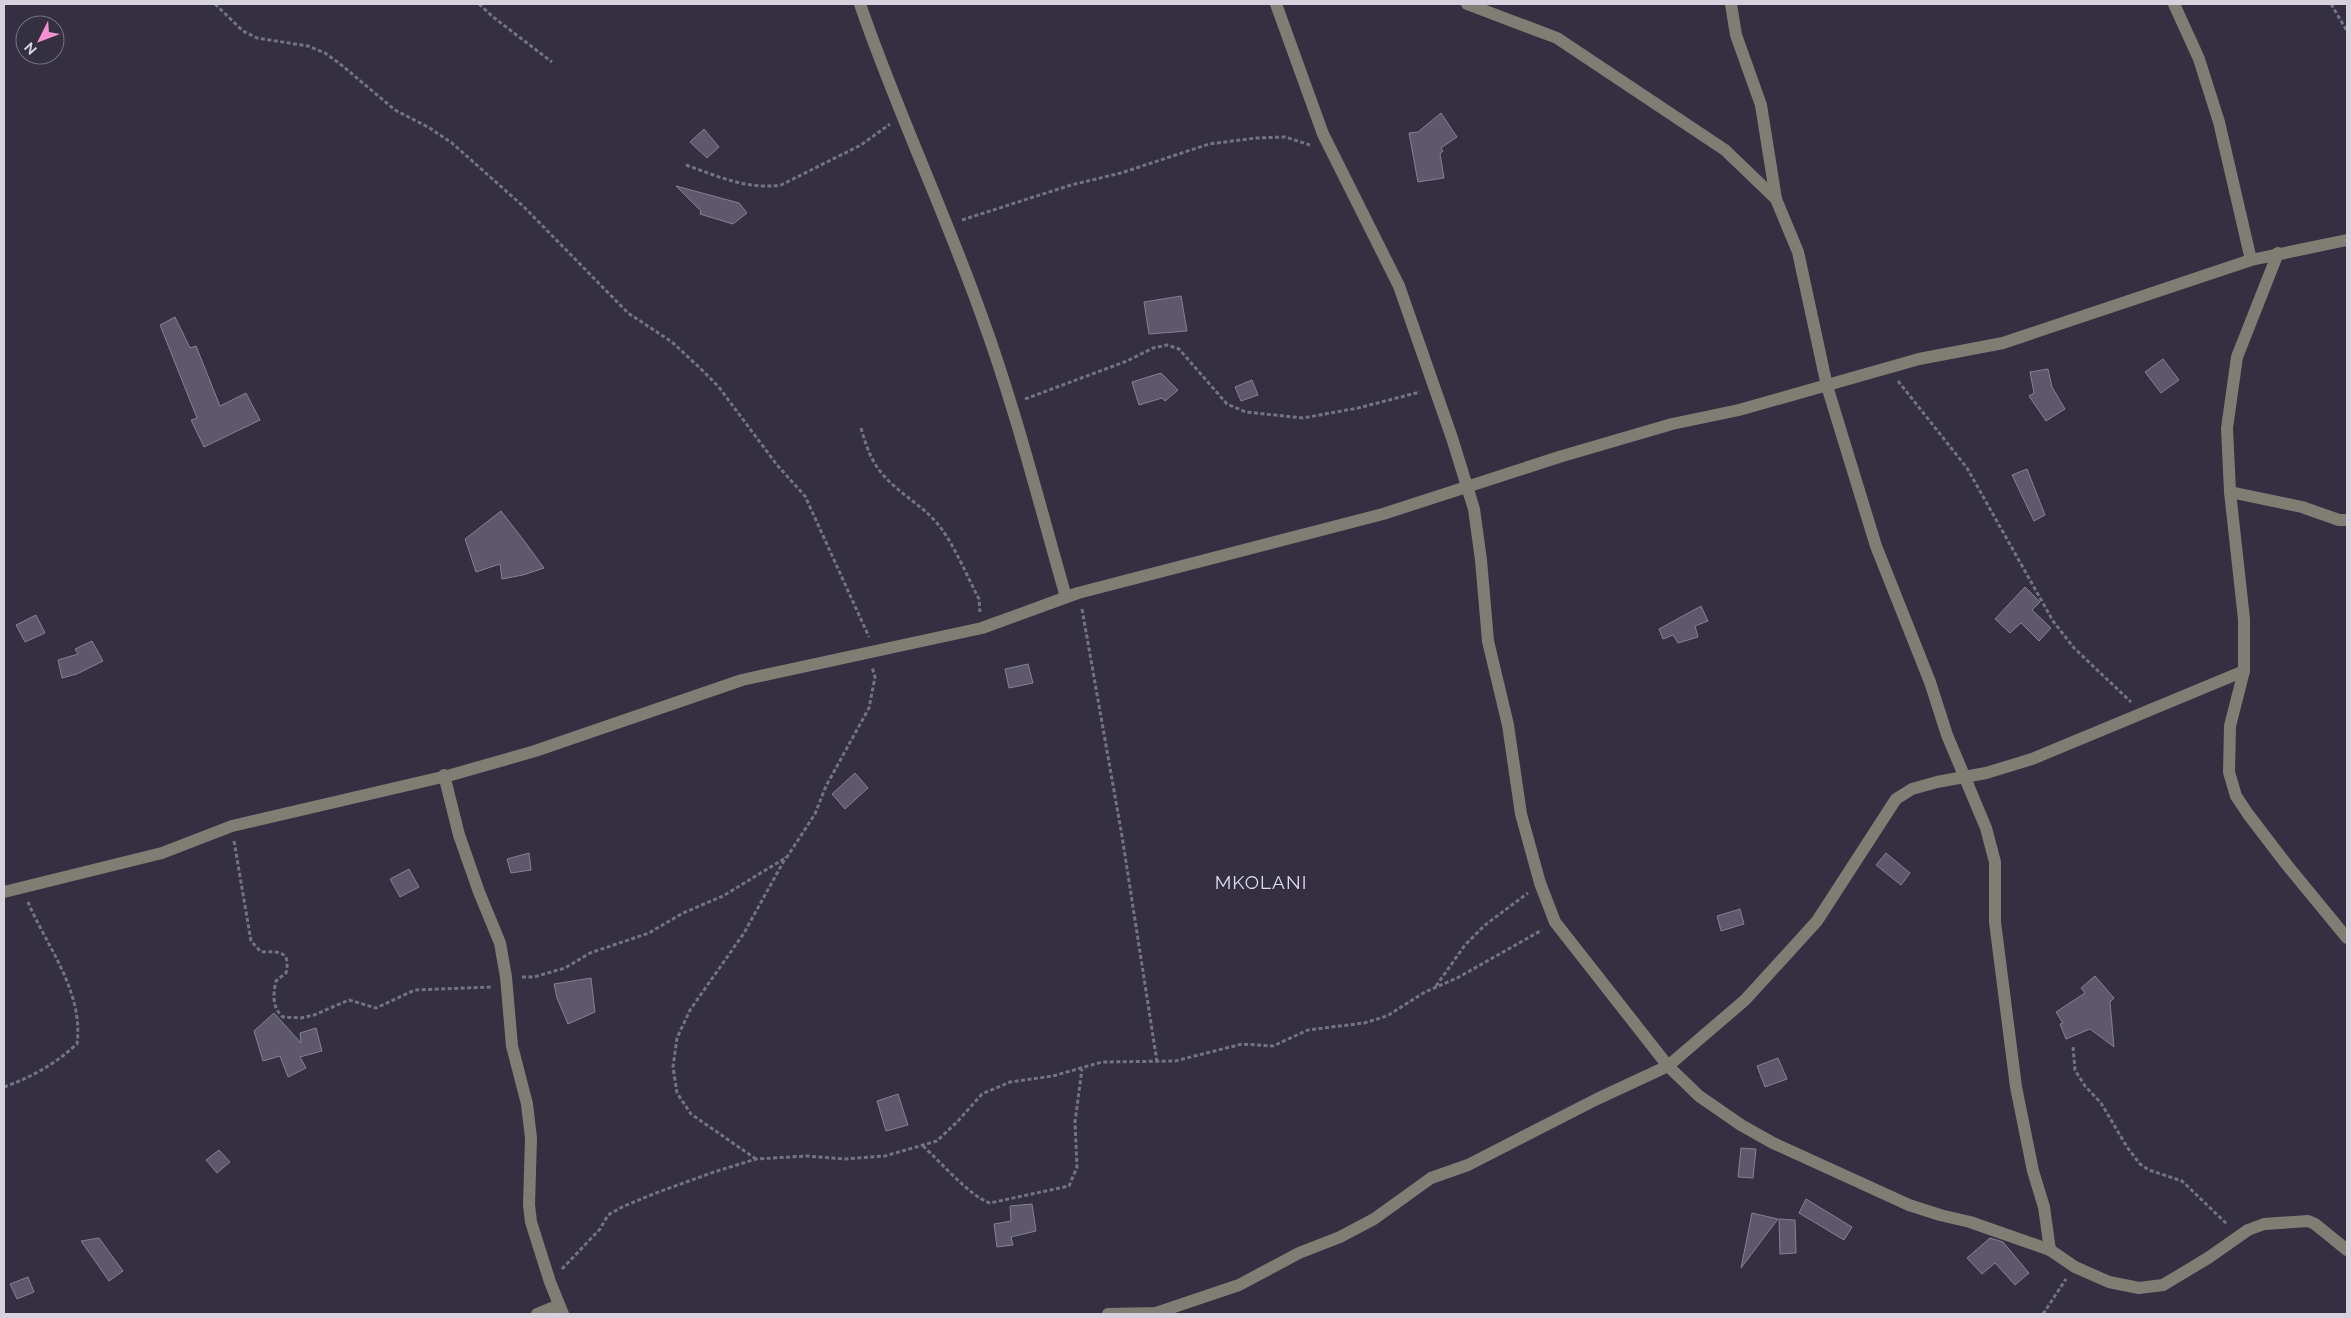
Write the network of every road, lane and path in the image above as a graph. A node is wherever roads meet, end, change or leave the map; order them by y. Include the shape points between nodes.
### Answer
1 (215, 4) edge
2 (479, 4) edge
3 (860, 4) edge
4 (1276, 4) edge
5 (1467, 4) edge
6 (1731, 4) edge
7 (2174, 4) edge
8 (2331, 4) edge
9 (2347, 31) edge
10 (552, 62) dead end
11 (900, 116) junction
12 (1332, 152) junction
13 (686, 165) dead end
14 (1776, 199) junction
15 (947, 224) junction
16 (2347, 240) edge
17 (2278, 253) junction
18 (2251, 260) junction
19 (1886, 368) junction
20 (1827, 386) junction
21 (1433, 389) junction
22 (1010, 405) junction
23 (861, 428) dead end
24 (1466, 487) junction
25 (2230, 492) junction
26 (2347, 520) edge
27 (1072, 595) junction
28 (982, 628) junction
29 (871, 653) junction
30 (2244, 670) junction
31 (2143, 712) junction
32 (444, 775) junction
33 (1964, 778) junction
34 (232, 826) junction
35 (786, 856) junction
36 (1540, 884) junction
37 (22, 888) junction
38 (4, 892) edge
39 (1555, 922) junction
40 (2347, 938) edge
41 (506, 982) junction
42 (1436, 986) junction
43 (2072, 1047) dead end
44 (1157, 1062) junction
45 (1668, 1066) junction
46 (1082, 1069) junction
47 (4, 1087) edge
48 (923, 1146) junction
49 (756, 1159) junction
50 (2238, 1236) junction
51 (2050, 1250) junction
52 (2347, 1250) edge
53 (2075, 1267) junction
54 (550, 1282) junction
55 (561, 1310) edge
56 (537, 1314) edge
57 (1108, 1314) edge
58 (2042, 1314) edge

1 - 29 path via 243,31 257,38 308,46 324,53 395,110 452,143 524,207 628,313 672,342 701,369 805,496 864,622
2 - 10 path
3 - 11 street
4 - 12 street
5 - 14 street via 1557,38 1725,150
6 - 14 street via 1736,35 1761,105
7 - 18 street via 2198,59 2219,122
8 - 9 path
11 - 13 path via 861,145 781,186 747,186
11 - 15 street
12 - 15 path via 1285,137 1209,144
12 - 21 street via 1399,286
14 - 20 street via 1798,252
15 - 22 street via 982,316
16 - 17 street
17 - 18 street
17 - 25 street via 2237,356 2226,428
18 - 19 street via 2003,343
19 - 20 street
19 - 31 path via 1967,468 2053,621 2074,648
20 - 24 street via 1672,424
20 - 33 street via 1876,546
21 - 22 path via 1303,418 1246,412 1227,404 1179,349 1167,345
21 - 24 street
22 - 27 street
23 - 28 path via 868,451 878,468 941,529 979,599
24 - 27 street via 1383,514
24 - 36 street via 1474,509 1482,560 1488,641 1508,725 1521,814
25 - 26 street
25 - 30 street via 2244,619
27 - 28 street
27 - 44 path via 1086,626
28 - 29 street
29 - 32 street via 742,680 535,751
29 - 35 path via 875,677 869,708 826,786 815,814
30 - 31 street
30 - 40 street via 2230,726 2229,772 2236,796
31 - 33 street via 2032,759
32 - 34 street
32 - 41 street via 472,873 500,943
33 - 45 street via 1912,789 1896,799 1817,921 1745,1000
33 - 51 street via 1986,828 1995,862 1995,922 2018,1096 2032,1171 2044,1208
34 - 37 street via 162,853
34 - 41 path via 251,941 261,952 281,952 288,964 286,973 276,981 273,996 277,1010 284,1017 314,1015 350,1000 376,1008 415,990
35 - 41 path via 723,896 682,913 649,933 590,954 565,968
35 - 49 path via 744,934 690,1010 677,1038 673,1066 677,1093 691,1114
36 - 39 street
36 - 42 path via 1485,925 1451,962
37 - 38 street
37 - 47 path via 71,991 79,1027 77,1044 58,1061 27,1079
39 - 42 path via 1459,977
39 - 45 street
41 - 54 street via 512,1046 527,1104 531,1138 531,1222
42 - 44 path via 1387,1016 1372,1021 1308,1030 1273,1046 1242,1044 1200,1056
43 - 50 path via 2075,1070 2101,1103 2140,1164 2182,1181
44 - 46 path via 1102,1062
45 - 51 street via 1699,1096 1773,1143 1909,1205
45 - 57 street via 1579,1107 1468,1165 1431,1178 1374,1219 1340,1237 1299,1252 1239,1285 1156,1313
46 - 48 path via 995,1087 977,1098 937,1140
46 - 48 path via 1075,1122 1077,1167 1069,1186 990,1203 966,1188
48 - 49 path via 884,1156 844,1160 807,1156
49 - 54 path via 714,1172 608,1215 600,1229
50 - 52 street via 2264,1224 2308,1221
50 - 53 street via 2163,1285 2139,1288 2109,1282
51 - 53 street
53 - 58 path
54 - 55 street
55 - 56 street

